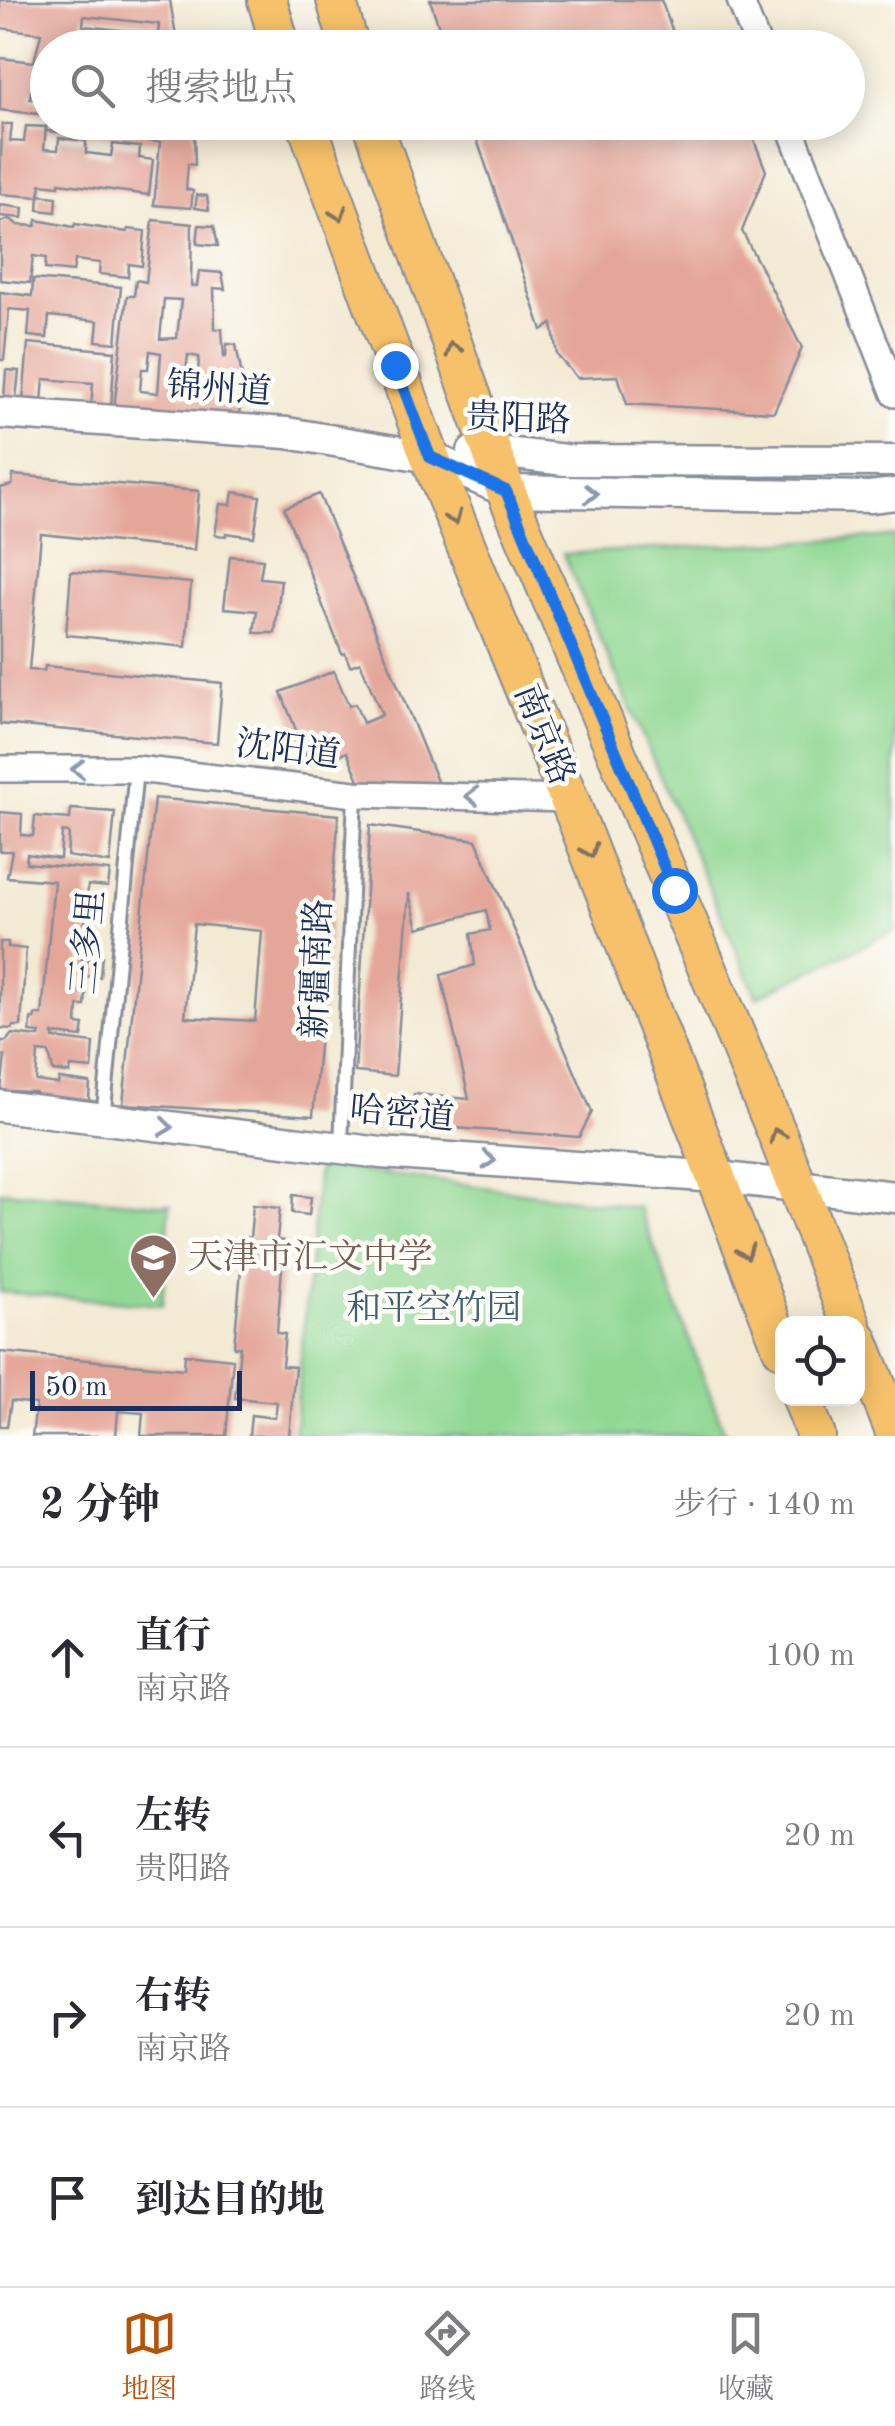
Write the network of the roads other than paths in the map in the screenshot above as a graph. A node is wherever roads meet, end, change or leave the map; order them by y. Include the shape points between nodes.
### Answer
1 (267, 0) edge
2 (336, 0) edge
3 (740, 0) edge
4 (276, 30) edge
5 (345, 30) edge
6 (752, 30) edge
7 (313, 140) edge
8 (378, 140) edge
9 (795, 140) edge
10 (895, 394) edge
11 (0, 413) edge
12 (490, 450) junction
13 (430, 457) junction
14 (895, 460) edge
15 (506, 491) junction
16 (895, 494) edge
17 (136, 769) junction
18 (0, 770) edge
19 (355, 794) junction
20 (569, 798) junction
21 (0, 1106) edge
22 (102, 1120) junction
23 (341, 1147) junction
24 (717, 1177) junction
25 (798, 1188) junction
26 (895, 1197) edge
27 (849, 1316) edge
28 (775, 1330) edge
29 (865, 1356) edge
30 (805, 1406) edge
31 (895, 1432) edge
32 (816, 1436) edge

1 - 4 main road
2 - 5 main road
3 - 6 street
7 -> 13 main road, 南京路
12 -> 8 main road, 南京路
9 - 10 street
11 - 13 street, 锦州道 via 287,433
12 - 13 street, 贵阳路
12 - 14 street, 贵阳路 via 565,460
12 - 15 main road, 南京路
13 - 15 street, 贵阳路
13 -> 20 main road, 南京路
15 -> 16 street, 贵阳路
25 -> 15 main road, 南京路
17 -> 18 street, 沈阳道
17 - 19 street, 沈阳道
17 - 22 lane, 三多里
20 -> 19 street, 沈阳道
19 - 23 lane, 新疆南路
20 -> 24 main road, 南京路
21 - 22 street, 哈密道
22 -> 23 street, 哈密道
23 -> 24 street, 哈密道
24 - 25 street, 哈密道
24 -> 28 main road, 南京路
25 - 26 street, 哈密道
25 - 27 main road, 南京路
29 - 31 main road
30 - 32 main road

